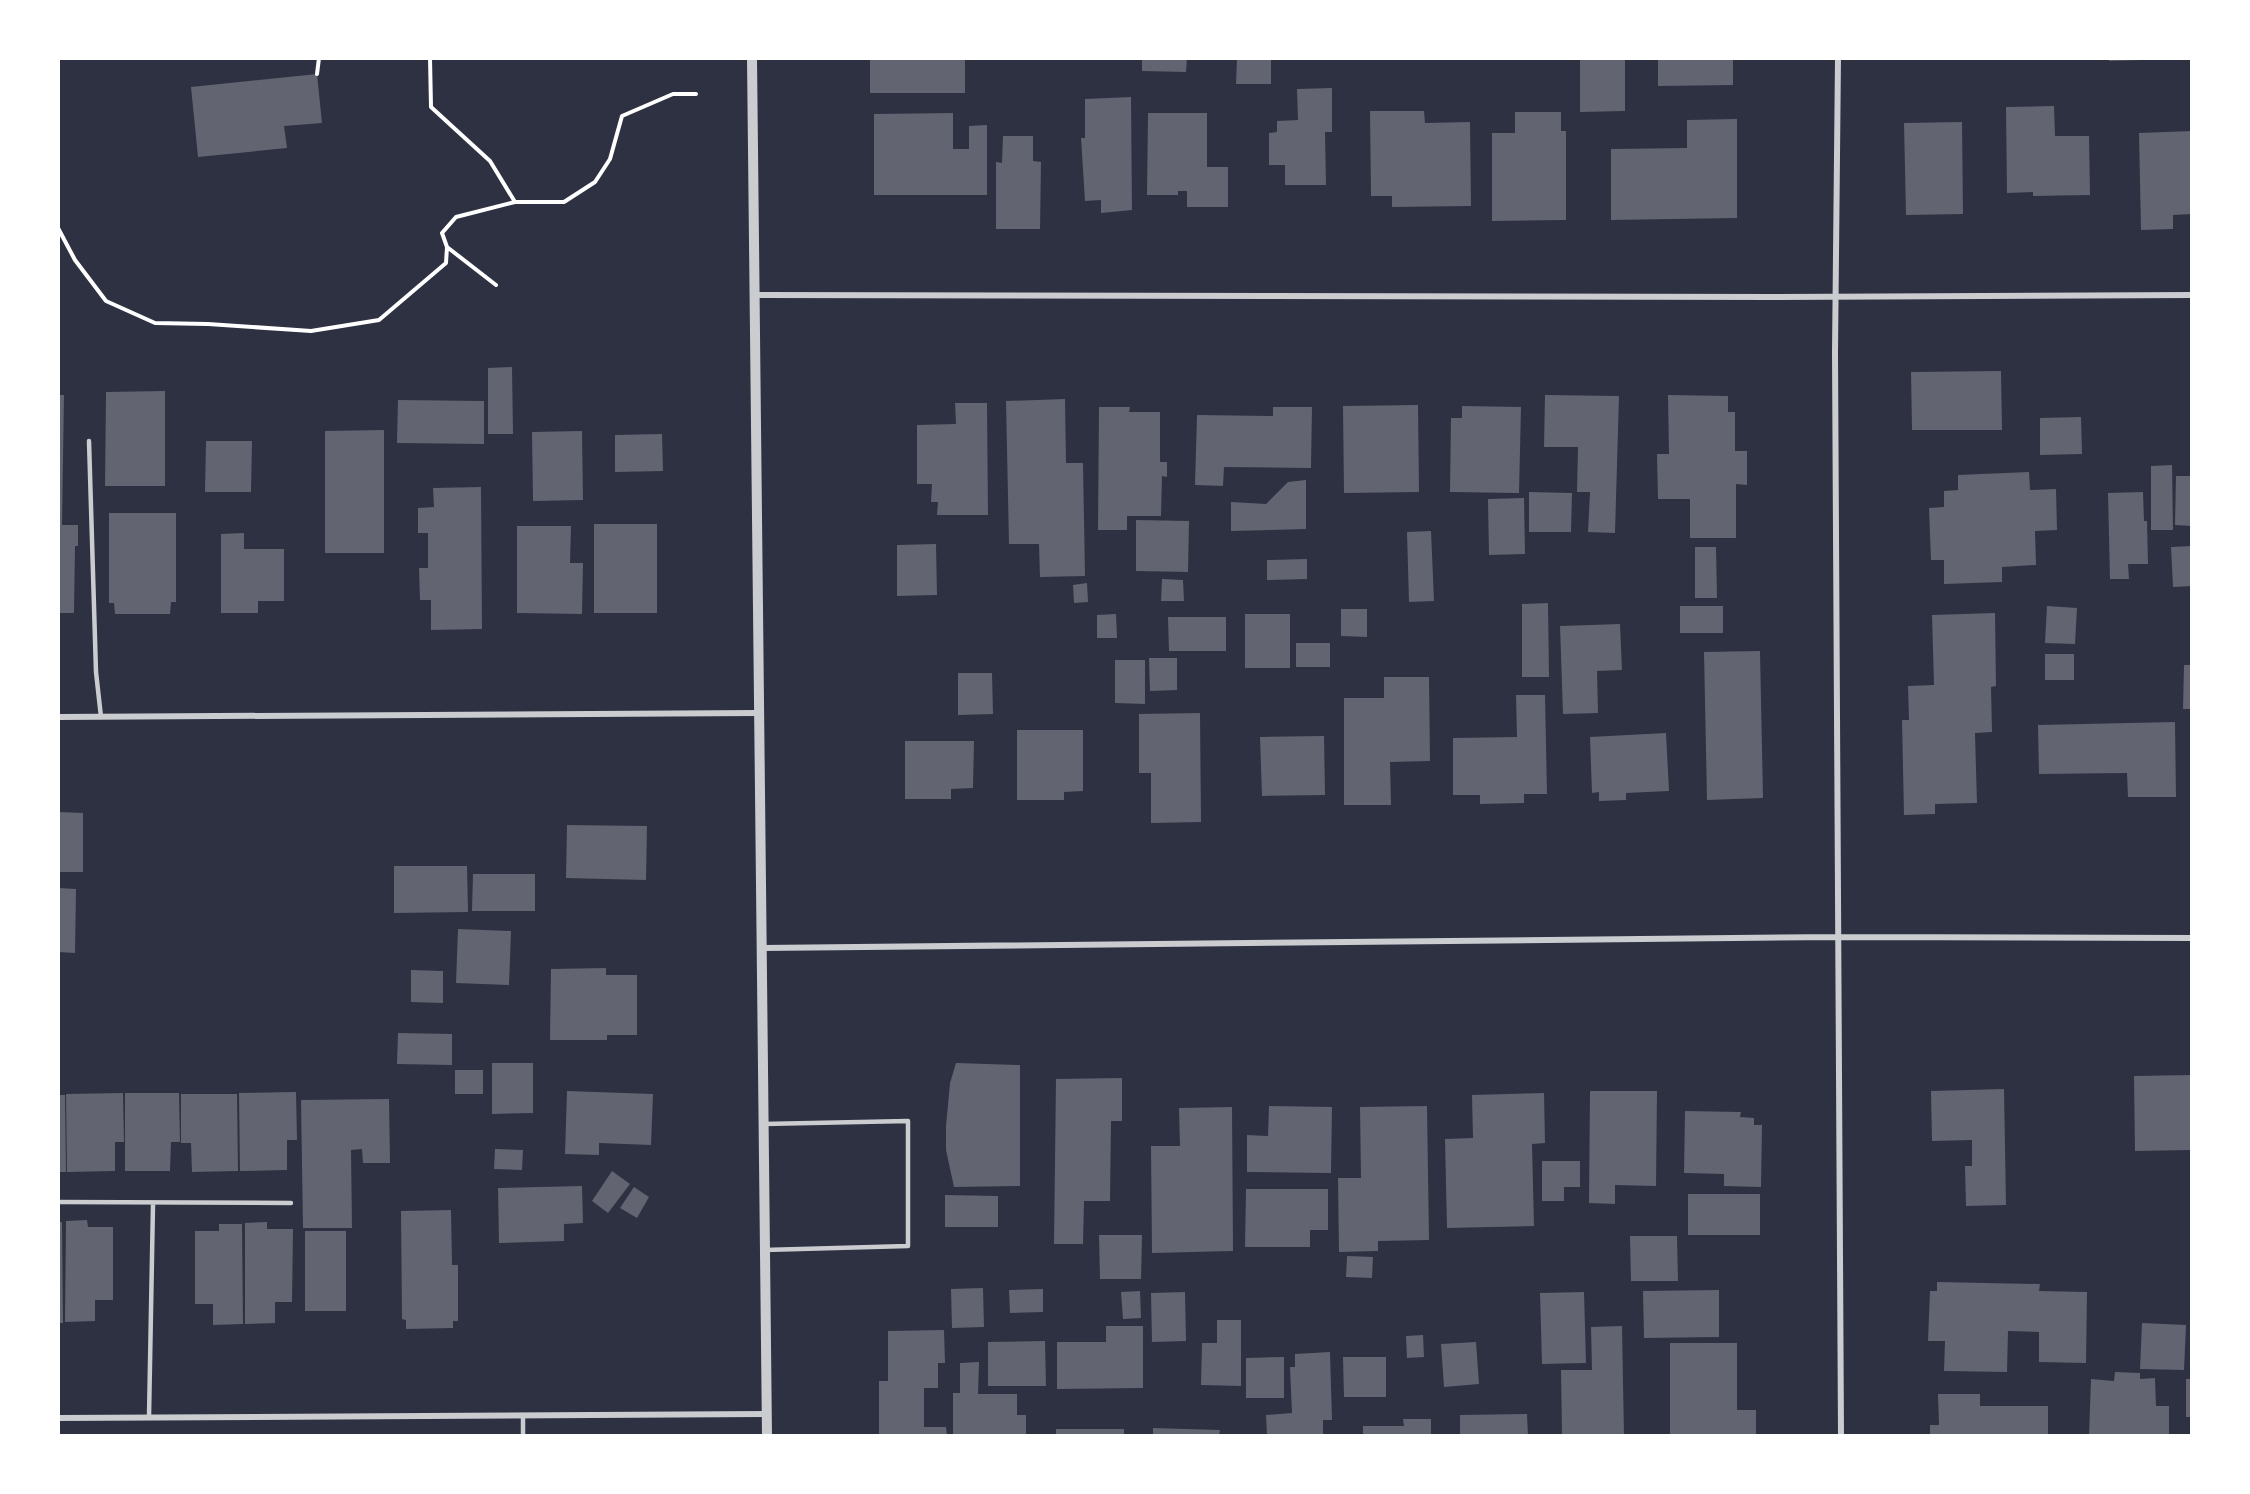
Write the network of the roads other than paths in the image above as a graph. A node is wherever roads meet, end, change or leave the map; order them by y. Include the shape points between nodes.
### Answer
1 (752, 58) edge
2 (1838, 58) edge
3 (755, 295) junction
4 (2192, 295) edge
5 (1835, 297) junction
6 (89, 441) dead end
7 (758, 712) junction
8 (58, 717) edge
9 (100, 717) junction
10 (1838, 937) junction
11 (2192, 938) edge
12 (761, 948) junction
13 (763, 1124) junction
14 (58, 1202) edge
15 (291, 1203) dead end
16 (153, 1204) junction
17 (764, 1250) junction
18 (767, 1414) junction
19 (524, 1415) junction
20 (149, 1417) junction
21 (58, 1418) edge
22 (523, 1436) edge
23 (767, 1436) edge
24 (1841, 1436) edge

1 - 3 street
2 - 5 street
3 - 5 street
3 - 7 street
4 - 5 street
5 - 10 street
6 - 9 lane
7 - 9 street
7 - 12 street
8 - 9 street
10 - 11 street
10 - 12 street
10 - 24 street
12 - 13 street
13 - 17 street
13 - 17 lane via 908,1121 908,1246
14 - 16 lane
15 - 16 lane
16 - 20 lane
17 - 18 street
18 - 19 street
18 - 23 street
19 - 20 street
19 - 22 lane
20 - 21 street

